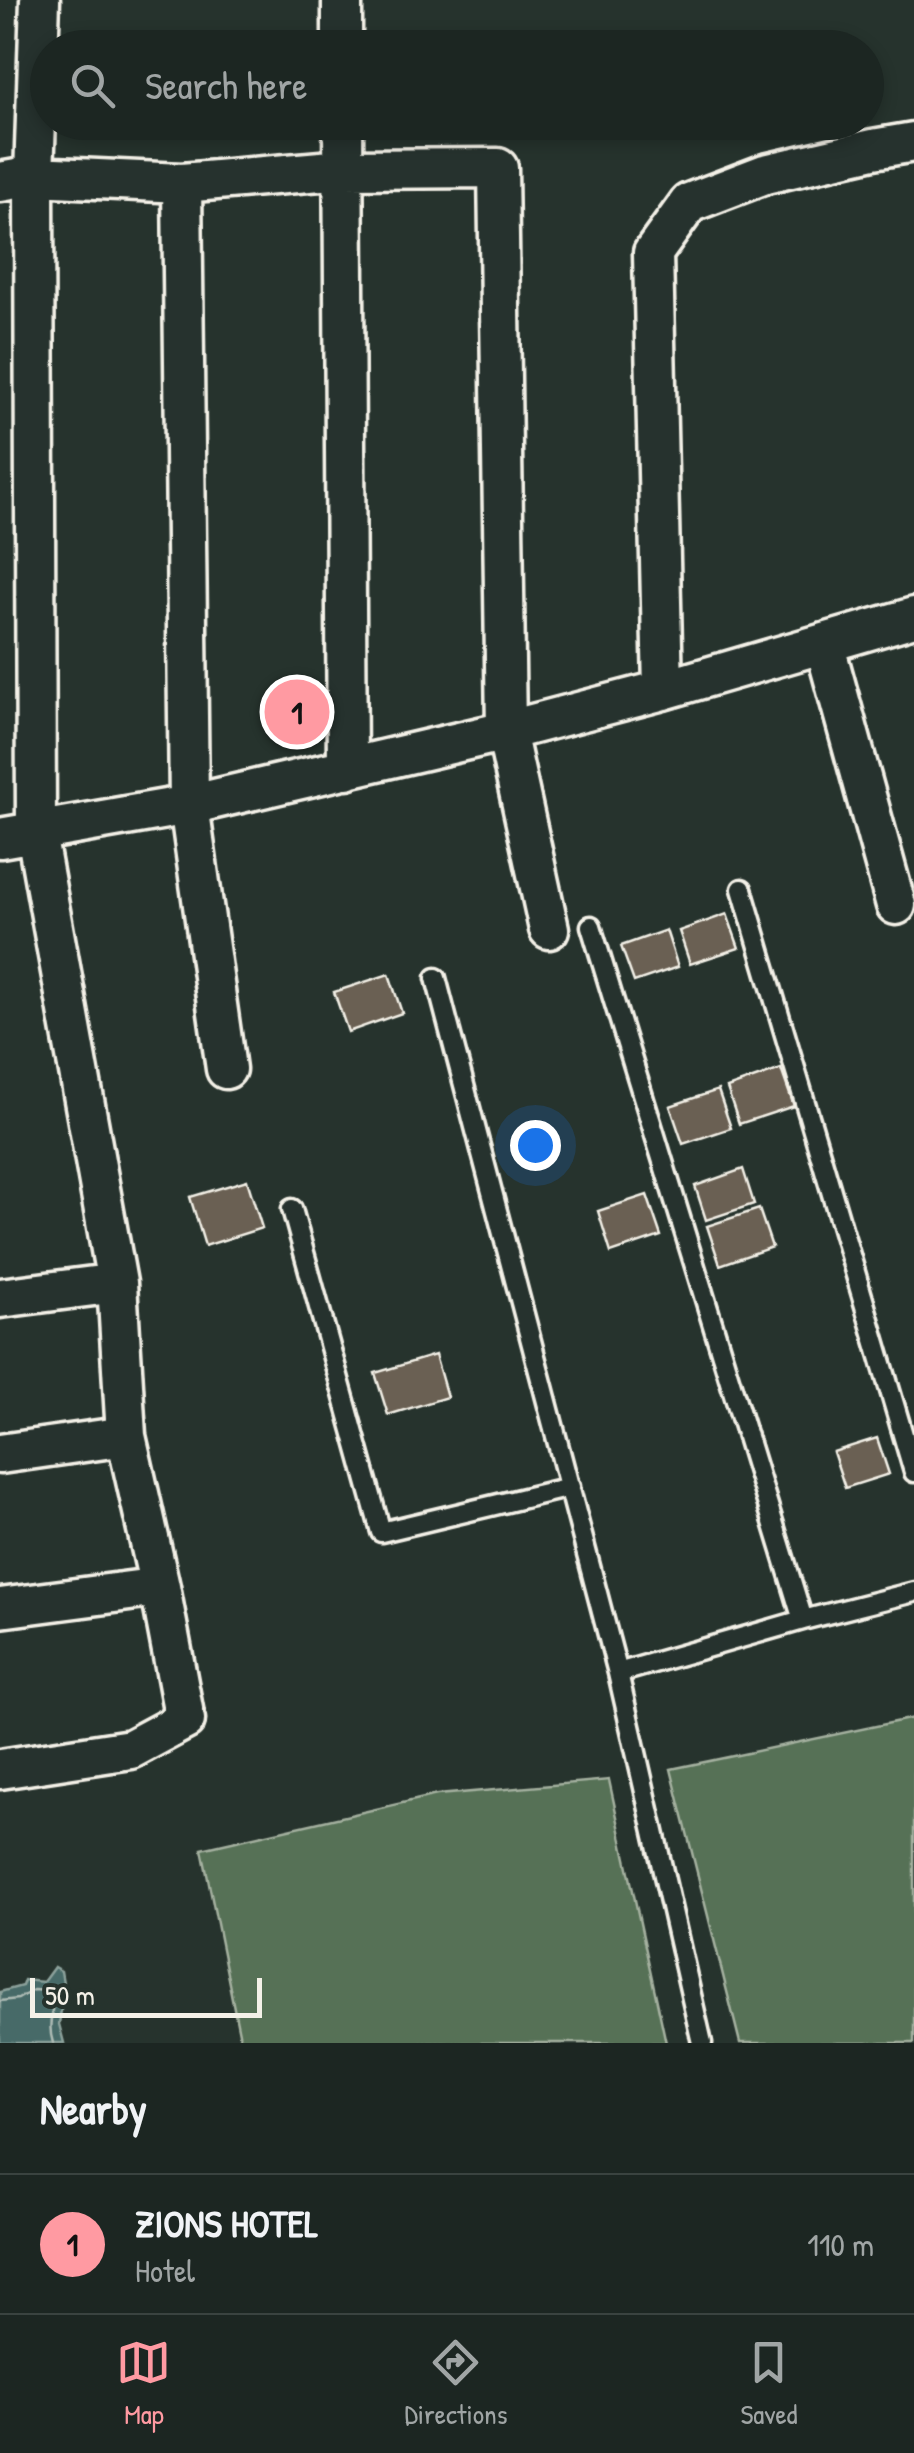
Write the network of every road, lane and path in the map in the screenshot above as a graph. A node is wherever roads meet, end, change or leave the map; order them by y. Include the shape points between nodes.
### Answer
1 (40, 0) edge
2 (342, 0) edge
3 (36, 30) edge
4 (342, 30) edge
5 (30, 78) edge
6 (343, 140) edge
7 (914, 142) edge
8 (344, 169) junction
9 (17, 179) edge
10 (182, 183) junction
11 (914, 616) edge
12 (824, 643) junction
13 (664, 690) junction
14 (506, 732) junction
15 (347, 769) junction
16 (189, 806) junction
17 (18, 835) edge
18 (742, 889) dead end
19 (896, 905) dead end
20 (591, 926) dead end
21 (549, 929) dead end
22 (436, 978) dead end
23 (226, 1069) dead end
24 (292, 1209) dead end
25 (117, 1283) junction
26 (0, 1298) edge
27 (126, 1436) junction
28 (0, 1454) edge
29 (914, 1472) edge
30 (570, 1487) junction
31 (160, 1587) junction
32 (914, 1592) edge
33 (0, 1608) edge
34 (803, 1620) junction
35 (618, 1673) junction
36 (0, 1769) edge
37 (702, 2043) edge

1 - 3 street
2 - 4 street
5 - 9 street
6 - 8 street
7 - 13 street via 765,174 689,203 653,253
8 - 10 street
8 - 14 street via 498,168
8 - 15 street
9 - 10 street
9 - 17 street
10 - 16 street
11 - 12 street
12 - 13 street
12 - 19 street
13 - 14 street
14 - 15 street
14 - 21 street
15 - 16 street
16 - 17 street
16 - 23 street
17 - 25 street
18 - 29 lane
20 - 34 lane
22 - 30 lane
24 - 30 lane via 381,1532
25 - 26 street
25 - 27 street
27 - 28 street
27 - 31 street
30 - 35 lane
31 - 33 street
31 - 36 street via 185,1720 131,1749
32 - 34 lane
34 - 35 lane
35 - 37 lane

